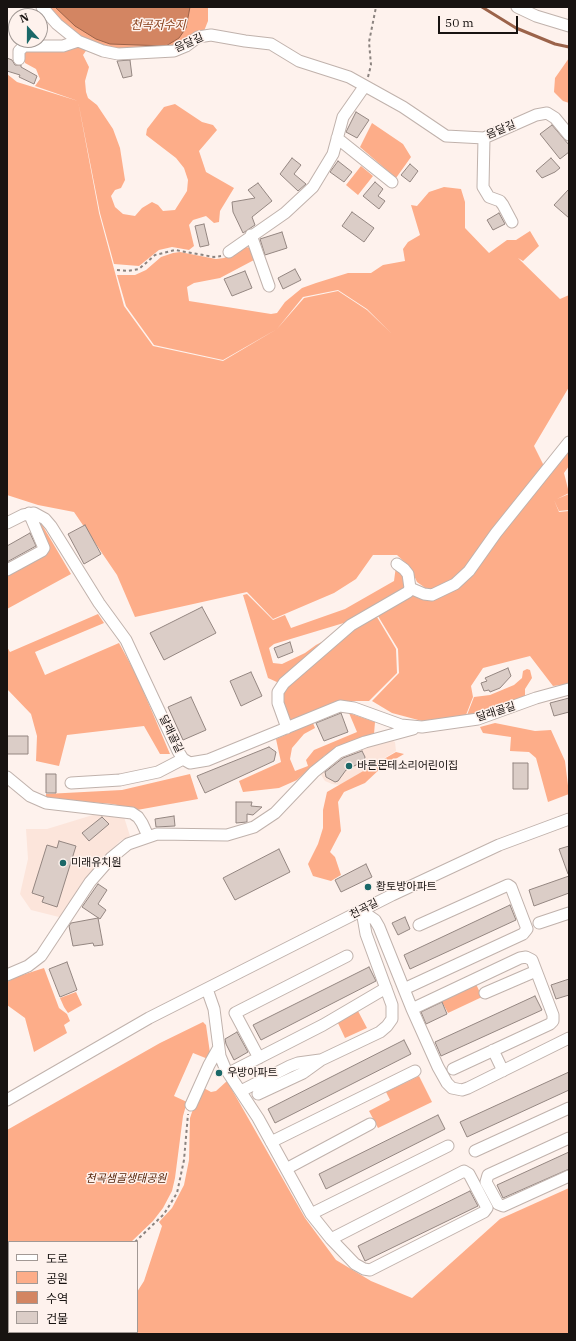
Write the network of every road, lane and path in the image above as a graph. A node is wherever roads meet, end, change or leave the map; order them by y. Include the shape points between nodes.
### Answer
1 (42, 7) edge
2 (376, 7) edge
3 (517, 7) edge
4 (569, 26) edge
5 (78, 41) junction
6 (19, 59) dead end
7 (364, 86) junction
8 (569, 135) edge
9 (337, 138) junction
10 (484, 138) junction
11 (392, 182) dead end
12 (512, 222) dead end
13 (251, 235) junction
14 (229, 252) joint
15 (117, 270) dead end
16 (269, 286) dead end
17 (569, 442) edge
18 (34, 514) junction
19 (7, 523) edge
20 (397, 564) dead end
21 (7, 570) edge
22 (410, 588) junction
23 (569, 689) edge
24 (422, 727) junction
25 (287, 728) junction
26 (183, 759) junction
27 (7, 777) edge
28 (72, 783) dead end
29 (569, 819) edge
30 (148, 836) junction
31 (362, 911) junction
32 (569, 913) edge
33 (539, 923) dead end
34 (419, 925) dead end
35 (347, 956) dead end
36 (536, 971) junction
37 (7, 975) edge
38 (386, 988) junction
39 (207, 989) junction
40 (404, 989) junction
41 (486, 993) dead end
42 (412, 1009) junction
43 (569, 1038) edge
44 (218, 1049) junction
45 (493, 1050) junction
46 (259, 1058) junction
47 (321, 1060) junction
48 (453, 1069) dead end
49 (503, 1071) junction
50 (415, 1072) dead end
51 (229, 1073) junction
52 (241, 1091) junction
53 (258, 1094) dead end
54 (7, 1100) edge
55 (191, 1105) joint
56 (569, 1108) edge
57 (370, 1124) dead end
58 (569, 1138) edge
59 (271, 1142) junction
60 (448, 1146) dead end
61 (475, 1151) dead end
62 (286, 1169) junction
63 (569, 1176) edge
64 (311, 1214) junction
65 (331, 1239) junction
66 (136, 1241) edge

1 - 5 street, 음달길 via 57,24
2 - 7 path via 370,42 371,65
3 - 4 street
5 - 6 street via 56,47 24,46 19,51
5 - 7 street, 음달길 via 118,54 174,51 198,37 211,35 271,44 299,61 330,70
7 - 9 street via 343,117
7 - 10 street, 음달길 via 403,107 446,136
8 - 10 street, 음달길 via 547,114 536,115
9 - 11 street
9 - 13 street via 333,154 313,187 285,213
10 - 12 street via 483,187 489,197 500,201
13 - 14 street
13 - 16 street
14 - 15 path via 214,256 175,250 155,255 139,268
17 - 22 street via 469,571 442,592 432,595
18 - 19 street
18 - 21 street via 44,548
18 - 26 street, 달래골길 via 51,526 102,608 126,640
20 - 22 street via 408,574
22 - 25 street via 404,595 351,625 284,683 278,692 278,703
23 - 24 street, 달래골길 via 478,719
24 - 25 street, 달래골길 via 401,726 347,706 334,708
24 - 30 street, 달래골길 via 365,742 339,752 314,772 275,813 254,828 227,835 171,832
25 - 26 street, 달래골길 via 208,760 190,763
26 - 28 street via 158,772 120,780
27 - 30 street via 30,796 46,803 132,813 138,817
29 - 31 street, 천곡길 via 467,858
30 - 37 street, 달래골길 via 120,850 100,871 75,903 41,956 28,966
31 - 38 street via 366,934
31 - 39 street, 천곡길
31 - 40 street via 375,920 379,927
32 - 33 street
34 - 40 street via 508,885 527,929 523,934
35 - 46 street via 235,1013
36 - 41 street
36 - 42 street via 529,958 523,957
36 - 45 street via 553,1021
38 - 46 street via 324,1025
38 - 47 street via 393,1012 392,1020 387,1026 380,1032
39 - 44 street via 215,1014
39 - 54 street, 천곡길 via 101,1045
40 - 42 street
42 - 49 street via 438,1067 452,1088 462,1090
43 - 49 street
44 - 51 street
44 - 55 street
45 - 48 street
45 - 49 street
46 - 51 street
47 - 52 street via 290,1066
47 - 53 street via 303,1073
50 - 59 street
51 - 52 street
52 - 59 street
55 - 66 path via 187,1118 182,1175 177,1193 164,1214
56 - 61 street
57 - 62 street
58 - 63 street via 488,1176 486,1182 498,1204 503,1206
59 - 62 street
60 - 64 street
62 - 64 street
64 - 65 street
65 - 65 street via 355,1264 370,1270 484,1212 487,1208 469,1174 464,1171

